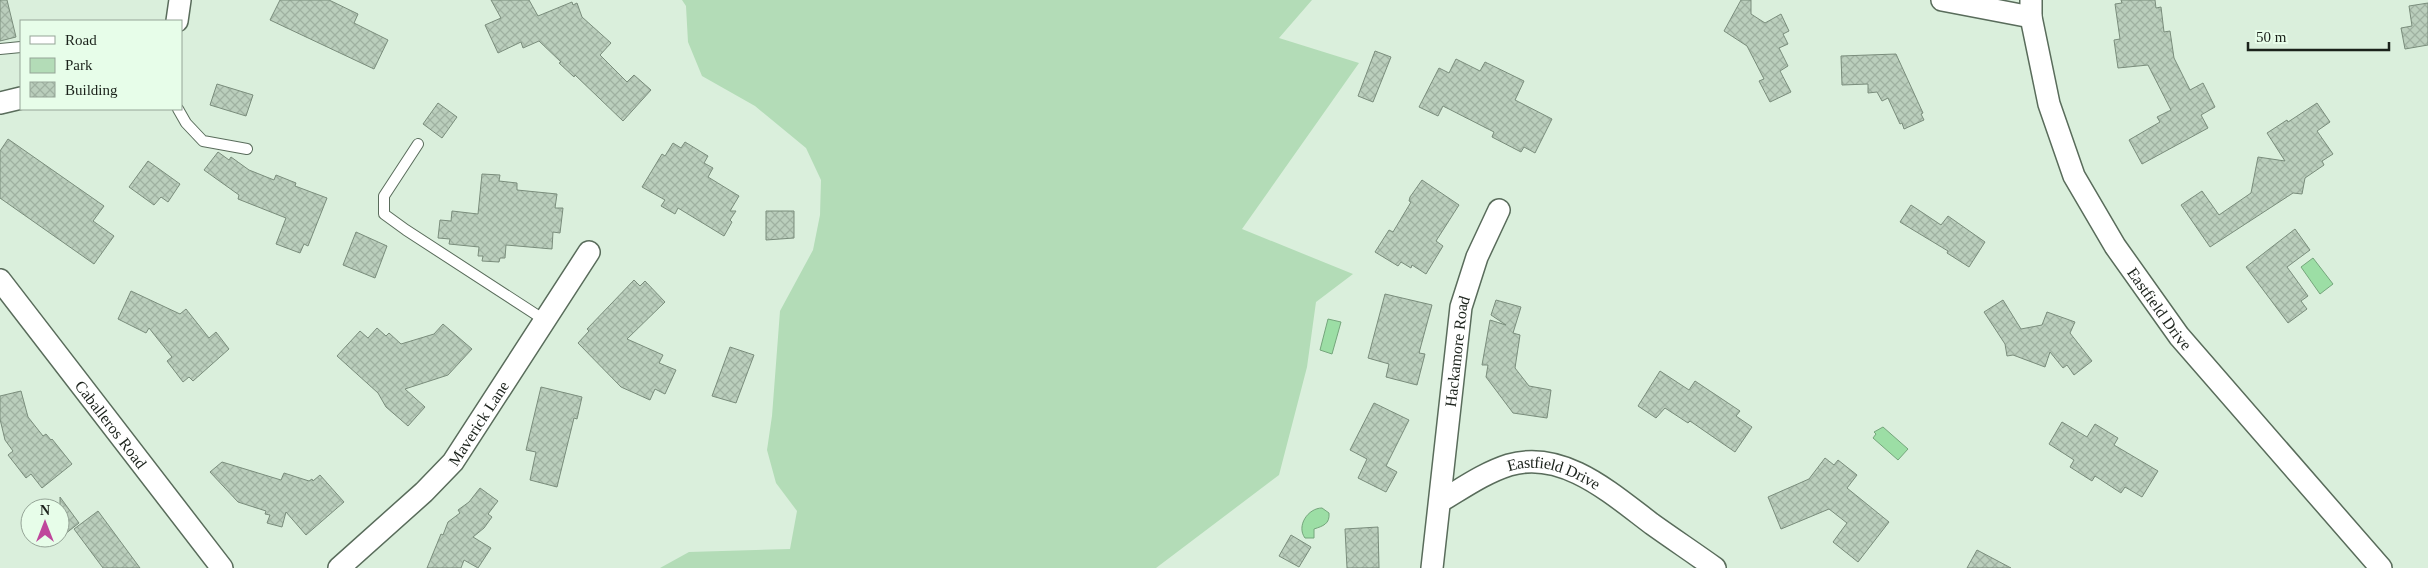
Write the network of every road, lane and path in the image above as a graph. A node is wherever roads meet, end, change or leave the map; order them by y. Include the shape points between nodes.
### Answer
1 (180, 0) edge
2 (1942, 0) edge
3 (2031, 8) edge
4 (177, 20) edge
5 (20, 47) edge
6 (0, 49) edge
7 (20, 98) edge
8 (0, 103) edge
9 (179, 110) edge
10 (418, 144) dead end
11 (247, 149) dead end
12 (1500, 210) dead end
13 (589, 252) dead end
14 (0, 280) edge
15 (546, 320) junction
16 (1441, 501) junction
17 (222, 568) edge
18 (339, 568) edge
19 (1432, 568) edge
20 (1715, 568) edge
21 (2380, 568) edge

1 - 4 street
2 - 3 street
3 - 21 street, Eastfield Drive via 2049,104 2072,170 2115,246 2179,336
5 - 6 lane
7 - 8 street
9 - 11 lane via 203,141
10 - 15 lane via 384,196 384,214
12 - 16 street, Hackamore Road via 1477,257 1461,307
13 - 15 street, Maverick Lane
14 - 17 street, Caballeros Road
15 - 18 street, Maverick Lane via 453,462
16 - 19 street
16 - 20 street, Eastfield Drive via 1479,478 1510,465 1535,462 1561,466 1598,484

